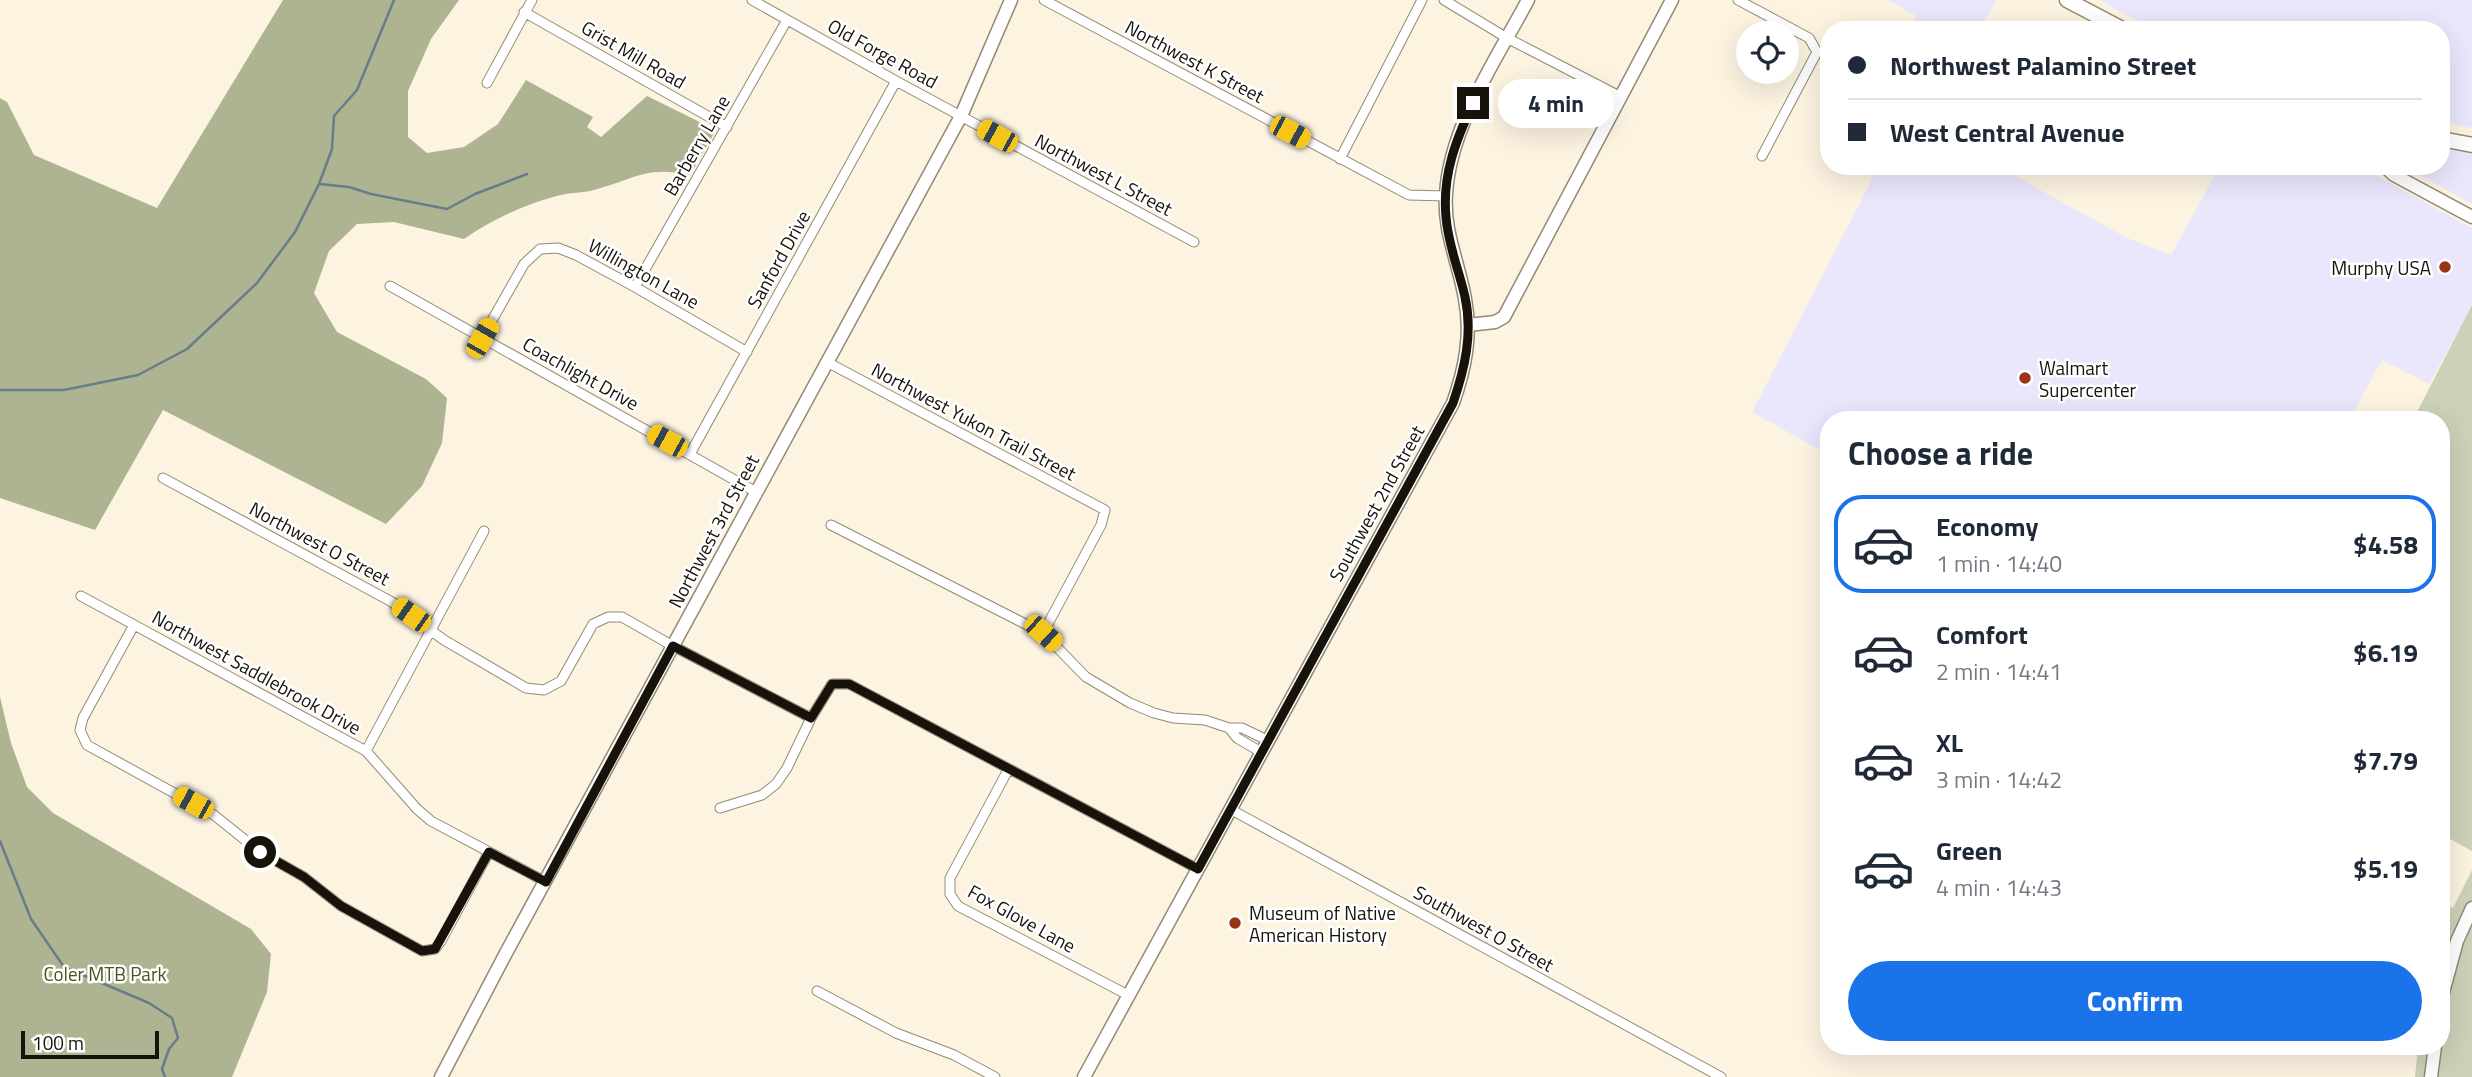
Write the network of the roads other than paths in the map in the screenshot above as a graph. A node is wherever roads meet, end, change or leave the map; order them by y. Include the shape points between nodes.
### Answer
1 (532, 0) edge
2 (752, 0) edge
3 (1011, 0) edge
4 (1044, 0) edge
5 (1422, 0) edge
6 (1444, 0) edge
7 (1528, 0) edge
8 (1672, 0) edge
9 (1738, 0) edge
10 (2067, 0) edge
11 (524, 12) junction
12 (787, 20) junction
13 (2107, 21) edge
14 (1507, 38) junction
15 (896, 81) junction
16 (487, 83) dead end
17 (1621, 97) junction
18 (961, 116) junction
19 (727, 127) junction
20 (2450, 141) edge
21 (2472, 145) edge
22 (1762, 156) dead end
23 (1339, 159) junction
24 (2394, 175) edge
25 (1445, 197) junction
26 (2472, 217) edge
27 (1194, 242) dead end
28 (390, 286) dead end
29 (635, 287) junction
30 (1468, 325) junction
31 (482, 338) junction
32 (747, 352) junction
33 (827, 362) junction
34 (690, 454) junction
35 (163, 478) dead end
36 (756, 492) junction
37 (831, 525) dead end
38 (484, 531) dead end
39 (81, 596) dead end
40 (134, 625) junction
41 (431, 629) junction
42 (1043, 633) junction
43 (673, 646) junction
44 (811, 718) junction
45 (1264, 746) junction
46 (366, 751) junction
47 (1008, 770) junction
48 (720, 808) dead end
49 (1230, 809) junction
50 (489, 852) junction
51 (1198, 869) junction
52 (546, 882) junction
53 (2472, 908) edge
54 (2450, 969) edge
55 (817, 991) dead end
56 (1128, 995) junction
57 (2433, 1055) edge
58 (442, 1077) edge
59 (995, 1077) edge
60 (1084, 1077) edge
61 (1721, 1077) edge
62 (2431, 1077) edge

1 - 11 street
2 - 12 street, Old Forge Road
3 - 18 street, Northwest 3rd Street
4 - 23 street, Northwest K Street
5 - 23 street
6 - 14 street
7 - 14 street, Southwest 2nd Street
8 - 17 street
9 - 22 street via 1809,38 1817,52
10 - 13 main road
11 - 16 street
11 - 19 street, Grist Mill Road
12 - 15 street, Old Forge Road
12 - 19 street, Barberry Lane
14 - 17 street
14 - 25 street, Southwest 2nd Street via 1455,144
15 - 18 street, Old Forge Road
15 - 32 street, Sanford Drive
17 - 30 street via 1504,317
18 - 27 street, Northwest L Street
18 - 33 street, Northwest 3rd Street
19 - 29 street, Barberry Lane
20 - 21 main road
23 - 25 street, Northwest K Street via 1409,195
24 - 26 street
25 - 30 street, Southwest 2nd Street
28 - 31 street, Coachlight Drive
29 - 31 street, Willington Lane via 576,255 558,248 540,249 524,264
29 - 32 street, Willington Lane
30 - 45 street, Southwest 2nd Street via 1468,348 1453,403
31 - 34 street, Coachlight Drive
32 - 34 street, Sanford Drive
33 - 36 street, Northwest 3rd Street
33 - 42 street, Northwest Yukon Trail Street via 1105,510
34 - 36 street, Coachlight Drive
35 - 41 street, Northwest O Street via 392,601
36 - 43 street, Northwest 3rd Street
37 - 42 street
38 - 41 street
39 - 40 street, Northwest Saddlebrook Drive
40 - 46 street, Northwest Saddlebrook Drive
40 - 50 street via 83,718 80,730 87,745 214,815 341,906 422,951 435,949
41 - 43 street, Northwest O Street via 479,663 526,688 544,690 561,681 593,624 608,617 622,617
41 - 46 street
42 - 45 street via 1087,677 1130,703 1173,718 1242,728
43 - 44 street, Northwest O Street
43 - 52 street, Northwest 3rd Street
44 - 47 street via 832,684 849,684
44 - 48 street via 776,784 762,795
45 - 49 street, Southwest 2nd Street
46 - 50 street, Northwest Saddlebrook Drive via 431,821
47 - 51 street
47 - 56 street, Fox Glove Lane via 950,878 950,894 958,906
49 - 51 street, Southwest 2nd Street
49 - 61 street, Southwest O Street
50 - 52 street, Northwest Saddlebrook Drive
51 - 56 street, Southwest 2nd Street
52 - 58 street, Northwest 3rd Street
53 - 54 street
55 - 59 street
56 - 60 street, Southwest 2nd Street
57 - 62 street

